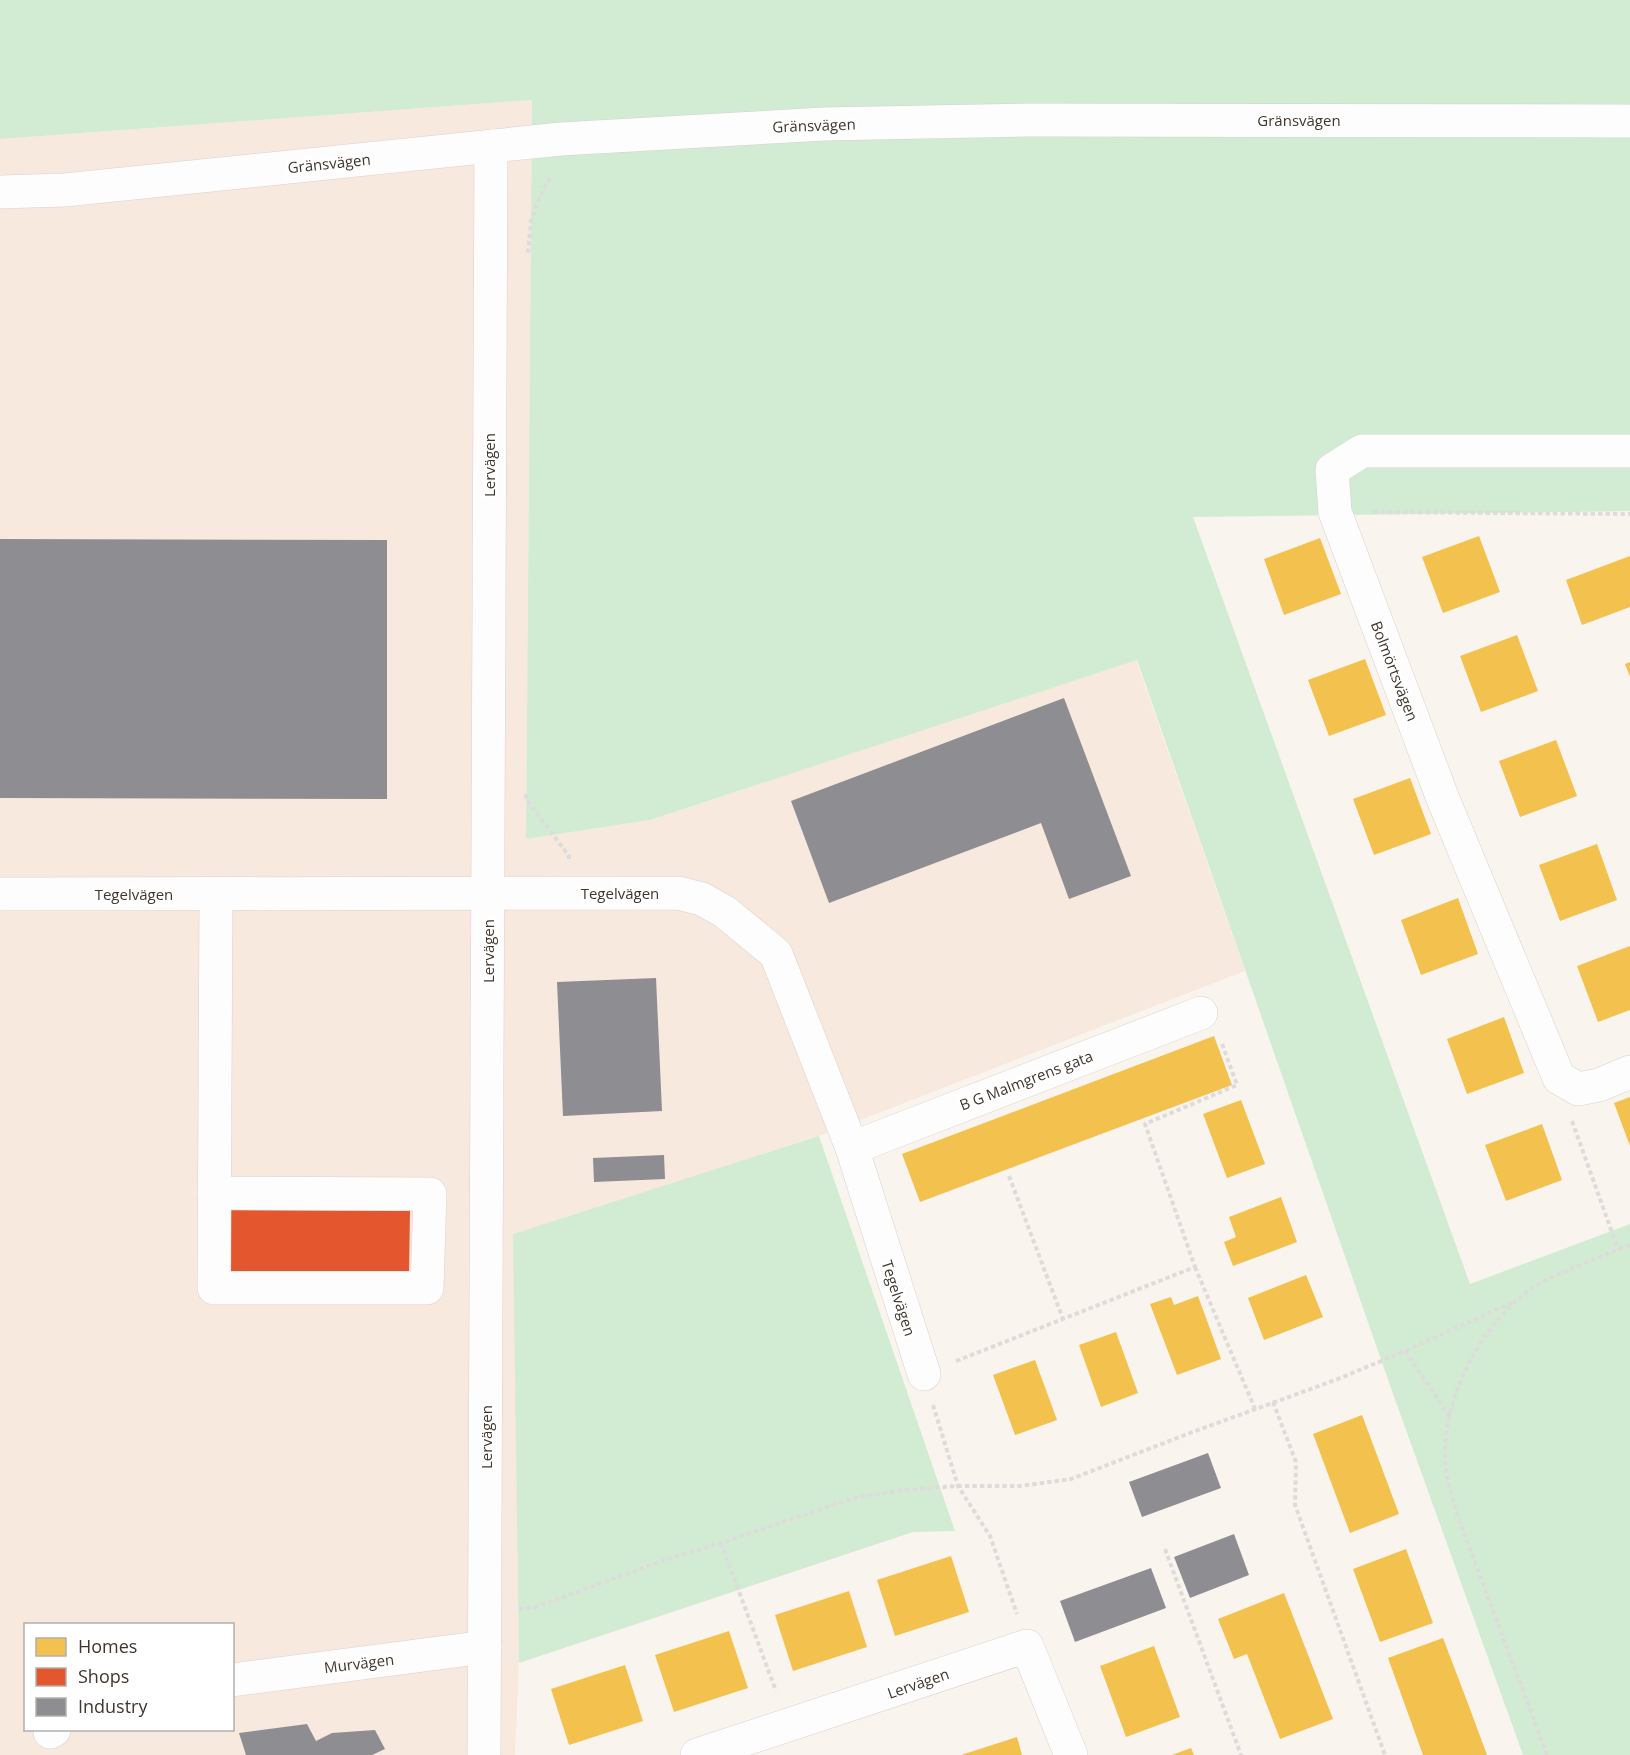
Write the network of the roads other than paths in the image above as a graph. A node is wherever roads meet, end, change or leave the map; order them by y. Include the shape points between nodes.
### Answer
1 (1630, 121) edge
2 (491, 146) junction
3 (0, 192) edge
4 (1630, 451) edge
5 (488, 893) junction
6 (0, 894) edge
7 (216, 894) junction
8 (1201, 1013) road end
9 (1630, 1072) edge
10 (852, 1148) junction
11 (214, 1193) junction
12 (924, 1374) road end
13 (485, 1647) junction
14 (234, 1680) edge
15 (484, 1755) edge
16 (697, 1755) edge
17 (1071, 1755) edge

1 - 2 street, Gränsvägen via 1030,120 824,124
2 - 3 street, Gränsvägen via 65,190
2 - 5 street, Lervägen
4 - 9 street, Bolmörtsvägen via 1362,451 1332,470 1335,512 1443,799 1559,1078 1578,1089
5 - 7 street, Tegelvägen
5 - 10 street, Tegelvägen via 678,893 702,899 725,912 776,954
5 - 13 street, Lervägen
6 - 7 street, Tegelvägen
7 - 11 street
8 - 10 street, B G Malmgrens gata
10 - 12 street, Tegelvägen
11 - 11 street via 430,1194 427,1288 214,1288
13 - 14 street, Murvägen
13 - 15 street, Lervägen
16 - 17 street, Lervägen via 1027,1646

